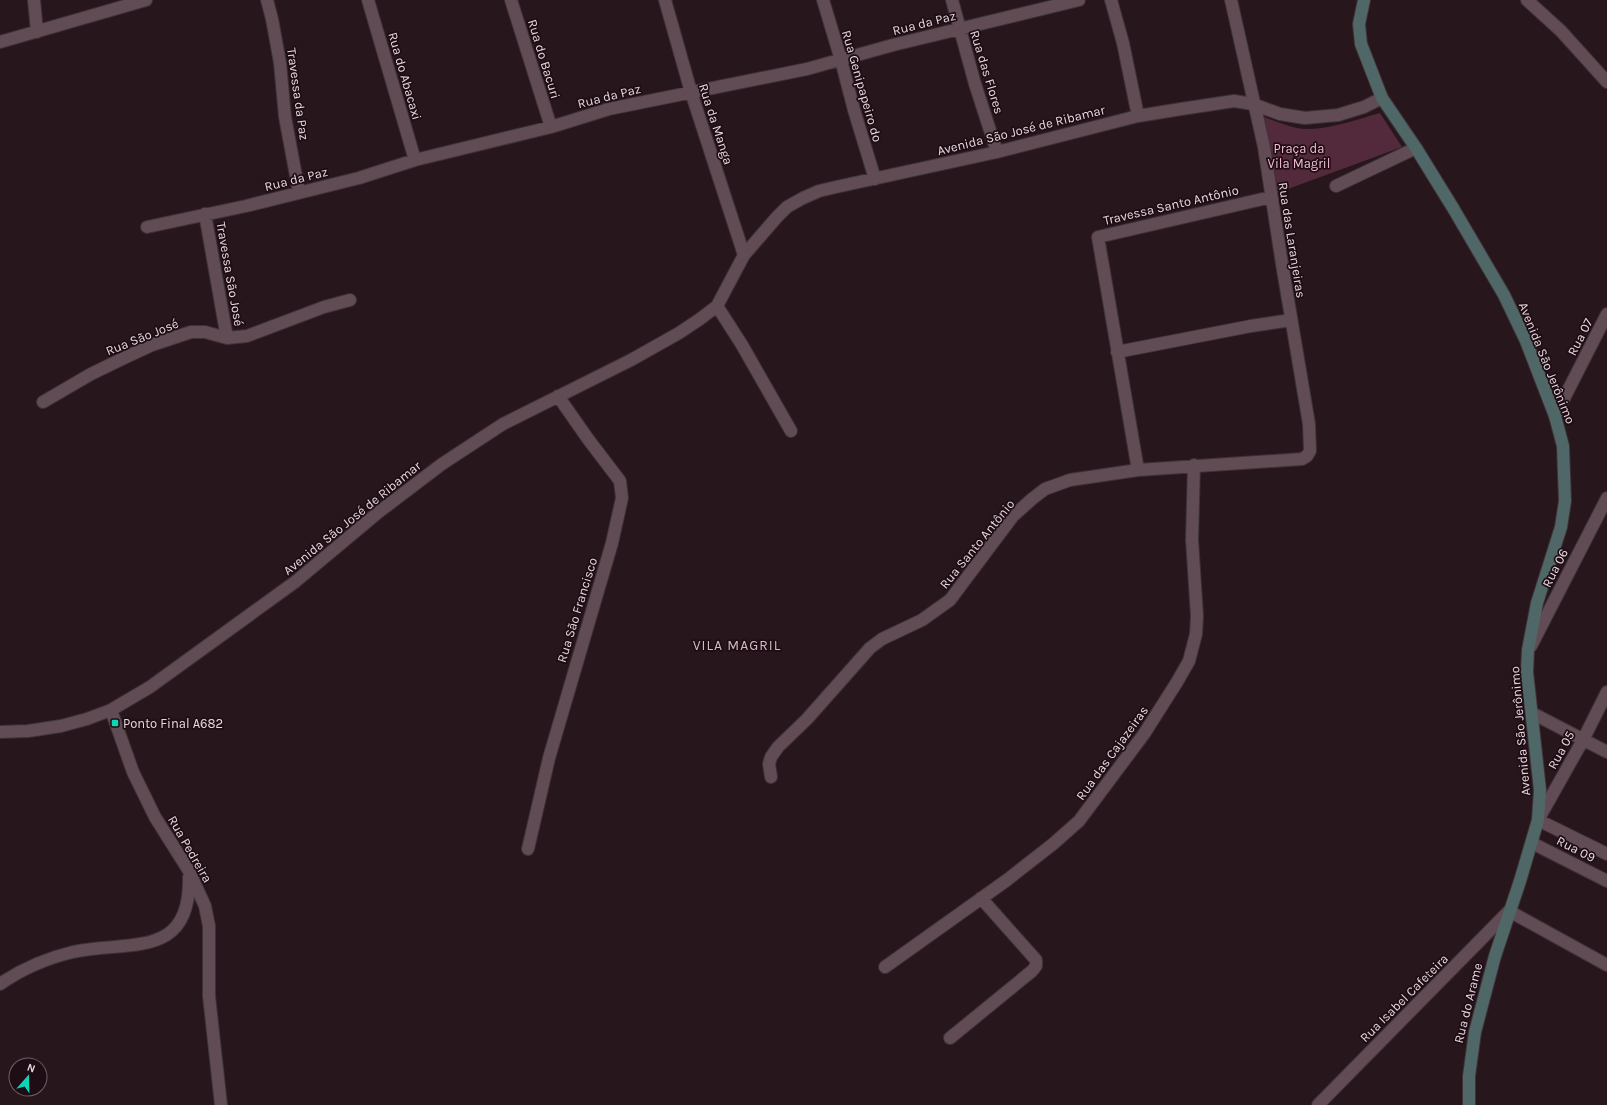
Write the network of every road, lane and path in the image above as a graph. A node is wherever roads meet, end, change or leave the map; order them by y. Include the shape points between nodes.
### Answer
1 (34, 0) edge
2 (146, 0) edge
3 (267, 0) edge
4 (368, 0) edge
5 (511, 0) edge
6 (665, 0) edge
7 (823, 0) edge
8 (952, 0) edge
9 (1079, 0) edge
10 (1111, 0) edge
11 (1231, 0) edge
12 (1364, 0) edge
13 (1527, 0) edge
14 (959, 29) junction
15 (37, 32) junction
16 (0, 42) edge
17 (841, 60) junction
18 (1607, 82) edge
19 (691, 92) junction
20 (1382, 98) junction
21 (1253, 104) junction
22 (1138, 116) junction
23 (551, 127) junction
24 (1416, 148) junction
25 (997, 152) junction
26 (415, 160) junction
27 (875, 179) junction
28 (1336, 186) dead end
29 (299, 192) junction
30 (1271, 197) junction
31 (205, 214) junction
32 (147, 227) dead end
33 (744, 255) junction
34 (350, 300) dead end
35 (717, 306) junction
36 (1607, 314) edge
37 (1291, 320) junction
38 (227, 338) junction
39 (1117, 352) junction
40 (558, 396) junction
41 (43, 402) dead end
42 (1556, 416) junction
43 (791, 431) dead end
44 (1302, 459) joint
45 (1194, 465) junction
46 (1138, 470) junction
47 (1607, 498) edge
48 (1528, 650) junction
49 (1607, 692) edge
50 (111, 710) junction
51 (1532, 713) junction
52 (0, 732) edge
53 (1583, 740) junction
54 (1607, 752) edge
55 (771, 777) dead end
56 (1538, 820) junction
57 (1532, 843) junction
58 (528, 849) dead end
59 (1607, 854) edge
60 (189, 871) junction
61 (1607, 881) edge
62 (981, 898) junction
63 (1509, 911) junction
64 (1607, 965) edge
65 (885, 967) dead end
66 (0, 984) edge
67 (950, 1038) dead end
68 (221, 1105) edge
69 (1318, 1105) edge
70 (1469, 1105) edge

1 - 15 street
2 - 15 street
3 - 29 street, Travessa da Paz via 280,63 285,117
4 - 26 street, Rua do Abacaxi
5 - 23 street, Rua do Bacuri
6 - 19 street, Rua da Manga
7 - 17 street, Rua Genipapeiro do
8 - 14 street, Rua das Flores
9 - 14 street, Rua da Paz
10 - 22 street
11 - 21 street, Rua das Laranjeiras
12 - 20 main road, Avenida São Jerônimo via 1359,24 1361,44
13 - 18 street via 1561,31
14 - 17 street, Rua da Paz
14 - 25 street, Rua das Flores
15 - 16 street
17 - 19 street, Rua da Paz
17 - 27 street, Rua Genipapeiro do
19 - 23 street, Rua da Paz via 609,109
19 - 33 street, Rua da Manga
20 - 21 street, Avenida São José de Ribamar via 1338,115 1305,118 1280,114
20 - 24 main road, Avenida São Jerônimo
21 - 22 street, Avenida São José de Ribamar via 1234,101
21 - 30 street, Rua das Laranjeiras via 1264,147
22 - 25 street, Avenida São José de Ribamar
23 - 26 street, Rua da Paz
24 - 28 street
24 - 42 main road, Avenida São Jerônimo via 1504,295 1526,341
25 - 27 street, Avenida São José de Ribamar
26 - 29 street, Rua da Paz via 359,178
27 - 33 street, Avenida São José de Ribamar via 819,191 787,207
29 - 31 street, Rua da Paz
30 - 37 street, Rua das Laranjeiras
30 - 39 street, Travessa Santo Antônio via 1098,237
31 - 32 street, Rua da Paz
31 - 38 street, Travessa São José
33 - 35 street, Avenida São José de Ribamar
34 - 38 street, Rua São José via 247,336
35 - 40 street, Avenida São José de Ribamar via 679,333
35 - 43 street
36 - 42 street, Rua 07
37 - 39 street
37 - 44 street, Rua das Laranjeiras via 1310,437 1310,451
38 - 41 street, Rua São José via 205,332 191,332 152,345 91,374
39 - 46 street, Travessa Santo Antônio
40 - 50 street, Avenida São José de Ribamar via 503,424 442,464 380,511 295,582 150,687
40 - 58 street, Rua São Francisco via 620,481 622,498 612,543 549,758
42 - 48 main road, Avenida São Jerônimo via 1563,446 1566,501 1561,527 1537,603
44 - 45 street, Rua Santo Antônio
45 - 46 street, Rua Santo Antônio
45 - 62 street, Rua das Cajazeiras via 1192,540 1197,616 1196,634 1188,661 1144,734 1079,821 1053,844
46 - 55 street, Rua Santo Antônio via 1070,480 1045,489 1032,499 1013,516 950,600 922,620 882,639 870,648 807,719 778,747 769,764
47 - 48 street, Rua 06
48 - 51 main road, Avenida São Jerônimo via 1527,672
49 - 53 street, Rua 05
50 - 52 street, Avenida São José de Ribamar via 87,720 61,726
50 - 60 street, Rua Pedreira via 133,772 155,817
51 - 53 street
51 - 56 main road, Avenida São Jerônimo via 1540,790
53 - 54 street
53 - 56 street, Rua 05
56 - 57 main road, Avenida São Jerônimo
56 - 59 street, Rua 09
57 - 61 street, Rua 09
57 - 63 main road, Avenida São Jerônimo
60 - 66 street via 189,892 183,917 180,923 161,939 132,946 91,949 54,957 14,974
60 - 68 street, Rua Pedreira via 205,906 209,926 209,996
62 - 65 street, Rua das Cajazeiras
62 - 67 street via 1036,960 1036,966
63 - 64 street
63 - 69 street, Rua Isabel Cafeteira
63 - 70 main road, Rua do Arame via 1486,984 1475,1032 1469,1076

